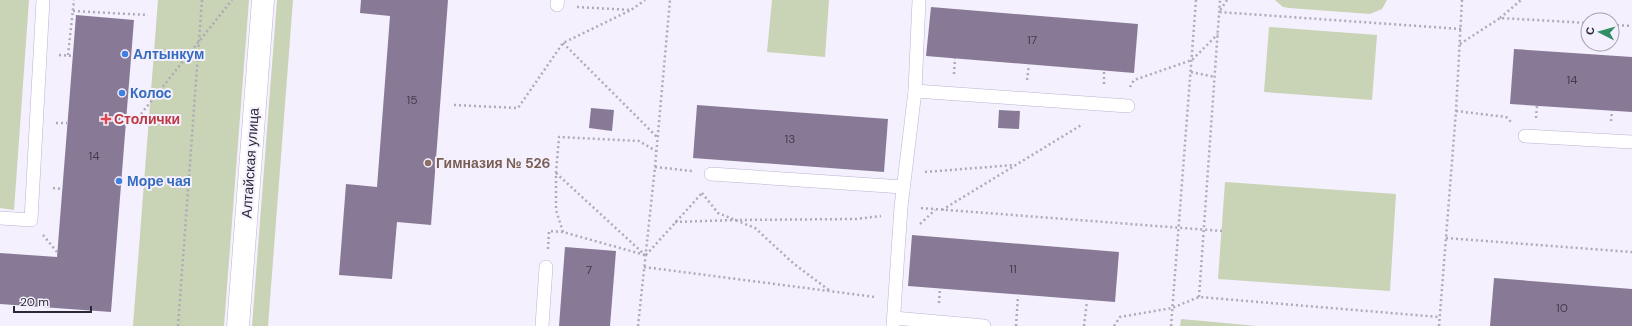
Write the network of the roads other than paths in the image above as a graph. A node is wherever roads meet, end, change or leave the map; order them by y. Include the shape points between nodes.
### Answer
1 (43, 0) edge
2 (263, 0) edge
3 (919, 0) edge
4 (915, 91) junction
5 (1121, 105) road end
6 (1525, 136) road end
7 (1632, 142) edge
8 (715, 174) road end
9 (903, 187) junction
10 (0, 218) edge
11 (546, 267) road end
12 (894, 322) edge
13 (238, 326) edge
14 (542, 326) edge
15 (984, 326) edge

1 - 10 lane via 31,220
2 - 13 street, Алтайская улица
3 - 4 lane
4 - 5 lane
4 - 9 lane
6 - 7 lane
8 - 9 lane
9 - 12 lane
11 - 14 lane
12 - 15 lane

